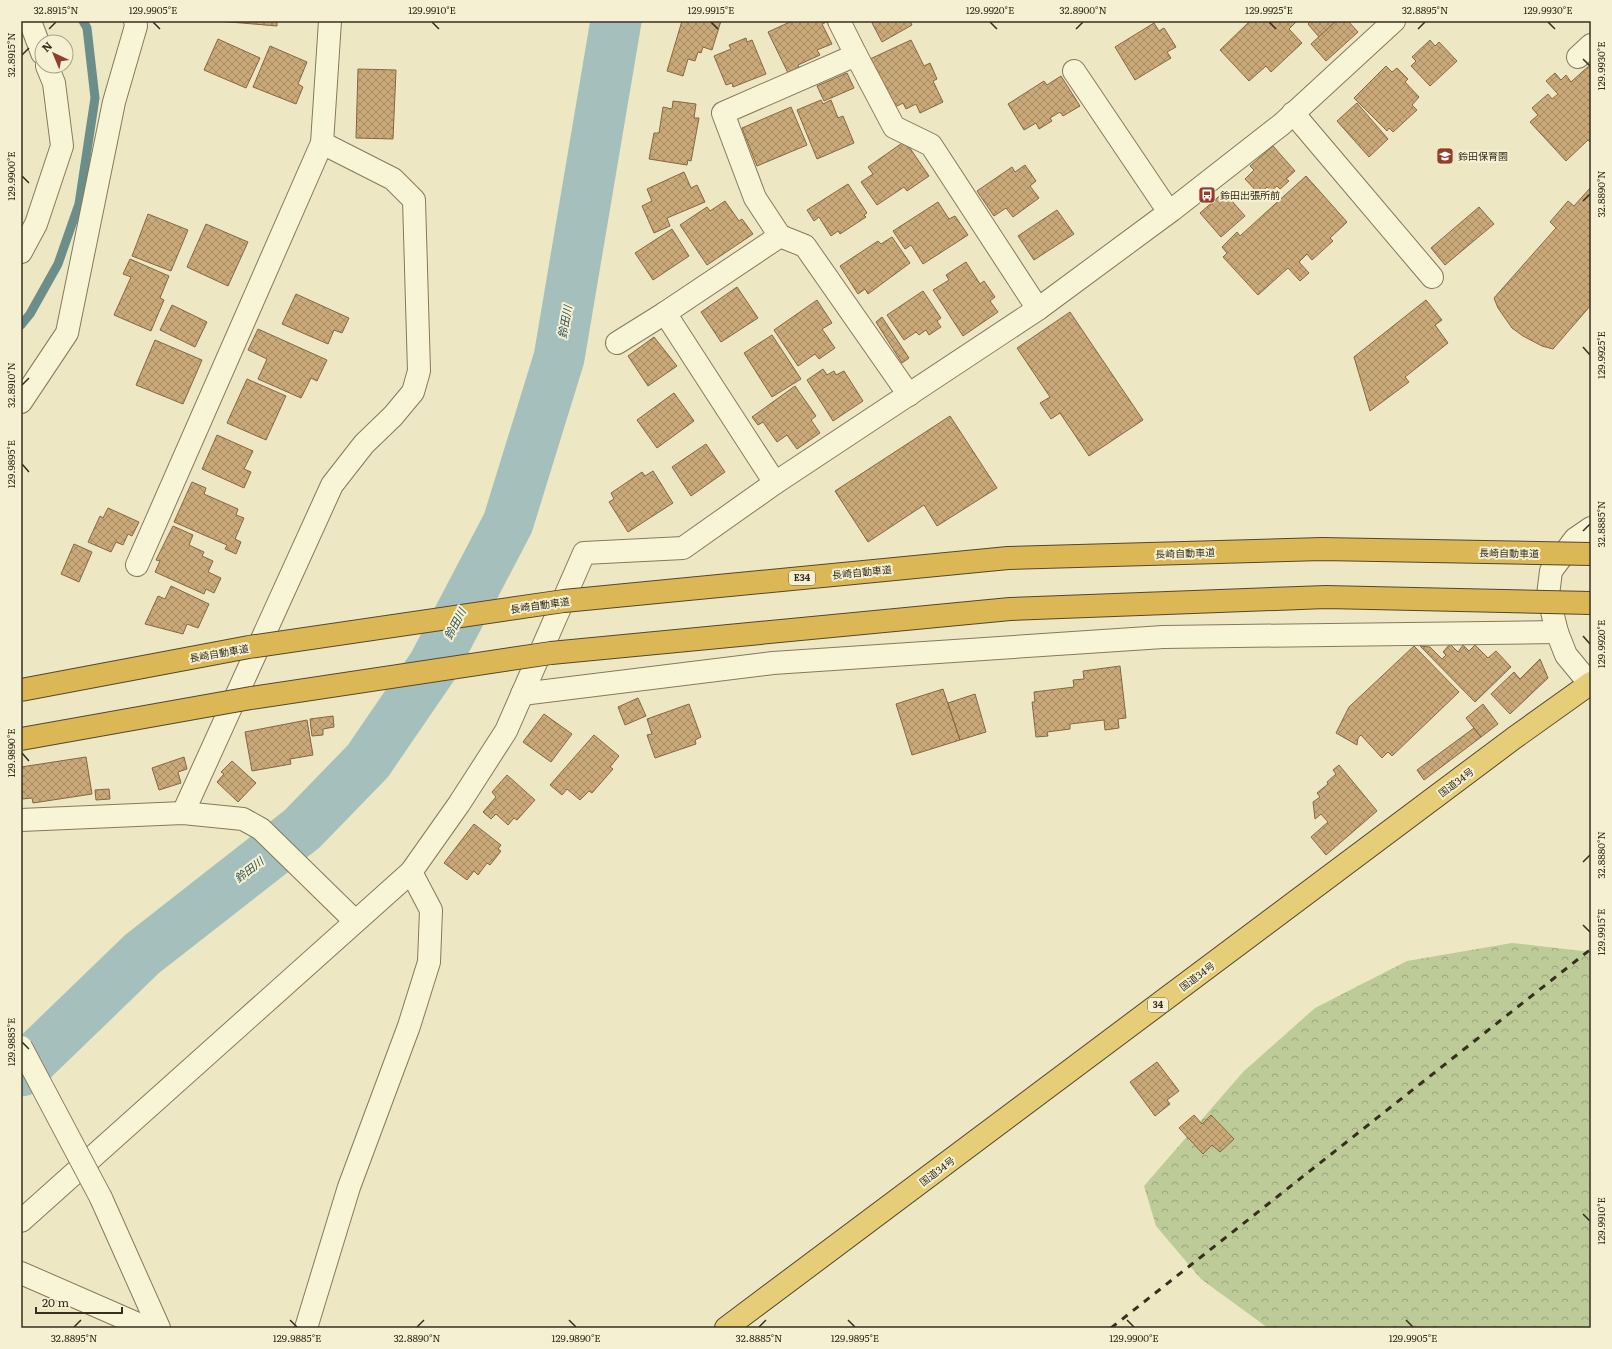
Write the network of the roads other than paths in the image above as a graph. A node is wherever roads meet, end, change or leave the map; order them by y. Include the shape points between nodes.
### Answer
1 (30, 21) edge
2 (135, 21) edge
3 (330, 21) edge
4 (839, 21) edge
5 (1394, 21) edge
6 (35, 34) edge
7 (856, 55) junction
8 (1074, 71) dead end
9 (50, 74) edge
10 (1293, 113) junction
11 (322, 143) junction
12 (1169, 212) junction
13 (780, 236) junction
14 (21, 252) edge
15 (1432, 277) dead end
16 (1038, 310) junction
17 (665, 313) junction
18 (618, 343) dead end
19 (909, 395) junction
20 (21, 402) edge
21 (775, 483) junction
22 (1591, 528) edge
23 (1591, 554) edge
24 (137, 565) dead end
25 (1591, 603) edge
26 (1557, 632) junction
27 (1590, 684) edge
28 (21, 690) edge
29 (522, 694) junction
30 (21, 739) edge
31 (183, 812) junction
32 (21, 820) edge
33 (411, 872) junction
34 (355, 921) junction
35 (21, 1047) edge
36 (21, 1221) edge
37 (21, 1273) edge
38 (147, 1328) edge
39 (159, 1328) edge
40 (306, 1328) edge
41 (726, 1328) edge

1 - 6 street
2 - 20 street via 136,26 114,102 67,333
3 - 11 street
4 - 7 street
5 - 10 street
7 - 13 street via 723,112 755,198
7 - 16 street via 894,127 931,145
8 - 12 street
9 - 14 street via 54,84 62,146 36,224
10 - 12 street
10 - 15 street
11 - 24 street
11 - 31 street via 393,179 414,200 419,371 413,392 364,444 332,485
12 - 16 street
13 - 17 street
13 - 19 street via 805,246
16 - 19 street
17 - 18 street
17 - 21 street
19 - 21 street
21 - 29 street via 683,548 584,553
22 - 26 street via 1575,539 1551,571 1548,595
23 - 28 highway, 長崎自動車道 / E34, bridge via 1322,549 1008,558 564,601 249,647
25 - 30 highway, bridge via 1326,597 1010,608 551,653 250,698
26 - 27 street via 1566,655
26 - 29 street via 1163,637 773,664
27 - 41 highway, 国道34号 / 34
29 - 33 street via 506,731
31 - 32 street
31 - 34 street via 243,819 262,829
33 - 34 street
33 - 40 street via 431,910 428,962 409,1026 349,1187
34 - 36 street
35 - 39 street, bridge via 101,1198
37 - 38 street

